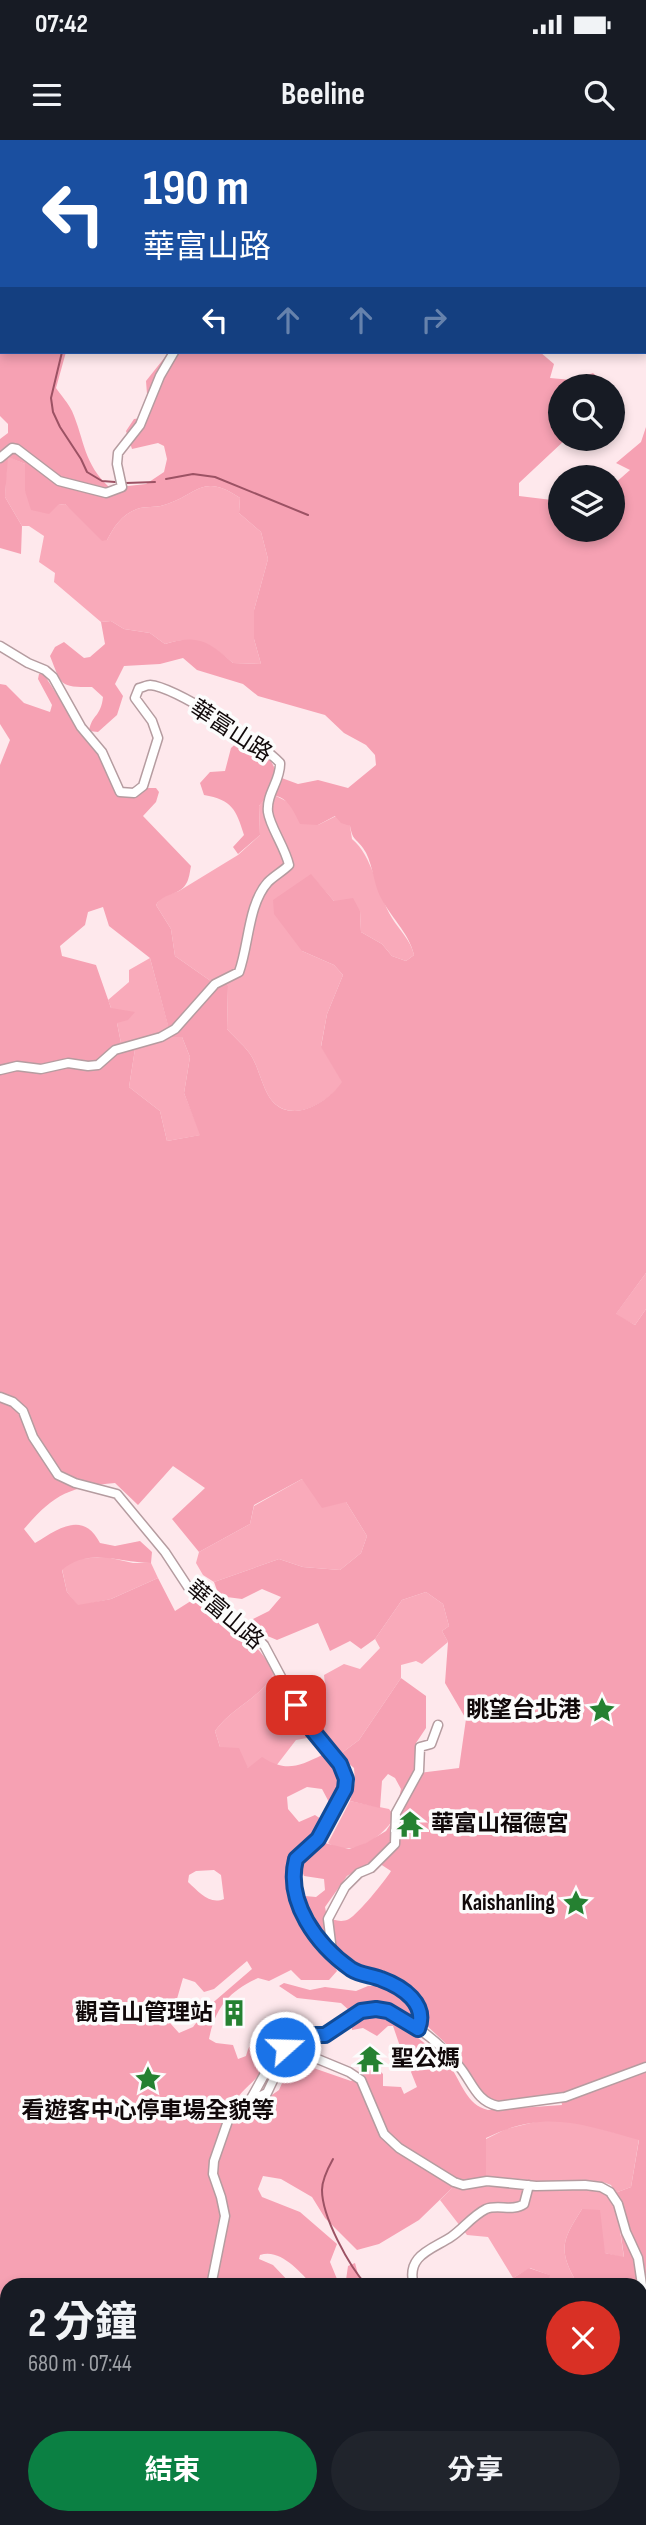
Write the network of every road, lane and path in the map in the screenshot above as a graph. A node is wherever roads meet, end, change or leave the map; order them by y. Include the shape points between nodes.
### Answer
1 (173, 354) edge
2 (0, 458) edge
3 (0, 646) edge
4 (0, 1070) edge
5 (0, 1397) edge
6 (438, 1725) dead end
7 (333, 1954) junction
8 (418, 2029) junction
9 (646, 2067) edge
10 (250, 2100) junction
11 (529, 2185) junction
12 (213, 2278) edge
13 (414, 2278) edge
14 (642, 2278) edge

1 - 2 street via 141,425 118,453 122,487 106,493 66,484 17,449
3 - 4 street, 華富山路 via 53,677 81,727 102,752 120,792 134,793 144,786 159,738 135,698 135,692 144,687 161,689 196,705 262,745 279,763 268,812 289,864 261,892 239,972 215,984 175,1029 115,1050 98,1065 68,1063
5 - 7 street, 華富山路 via 23,1411 33,1437 58,1475 117,1494 188,1587 256,1635 313,1731 340,1764 345,1789 318,1839 298,1855 295,1864 304,1919
6 - 7 street via 431,1744 421,1748 419,1772 396,1813 395,1844 371,1868 353,1877 330,1913 327,1926
7 - 8 street, 華富山路 via 351,1969 405,1992 420,2008
8 - 9 street via 453,2058 481,2098 498,2106 565,2097
8 - 10 street via 388,2011 361,2011 325,2035 306,2035 285,2047
10 - 11 street via 267,2093 284,2062 308,2054 361,2080 384,2134 454,2182
10 - 12 street via 230,2115 214,2161 225,2216
11 - 13 street via 524,2204 486,2209 451,2237 427,2248 414,2268
11 - 14 street via 585,2185 610,2192

